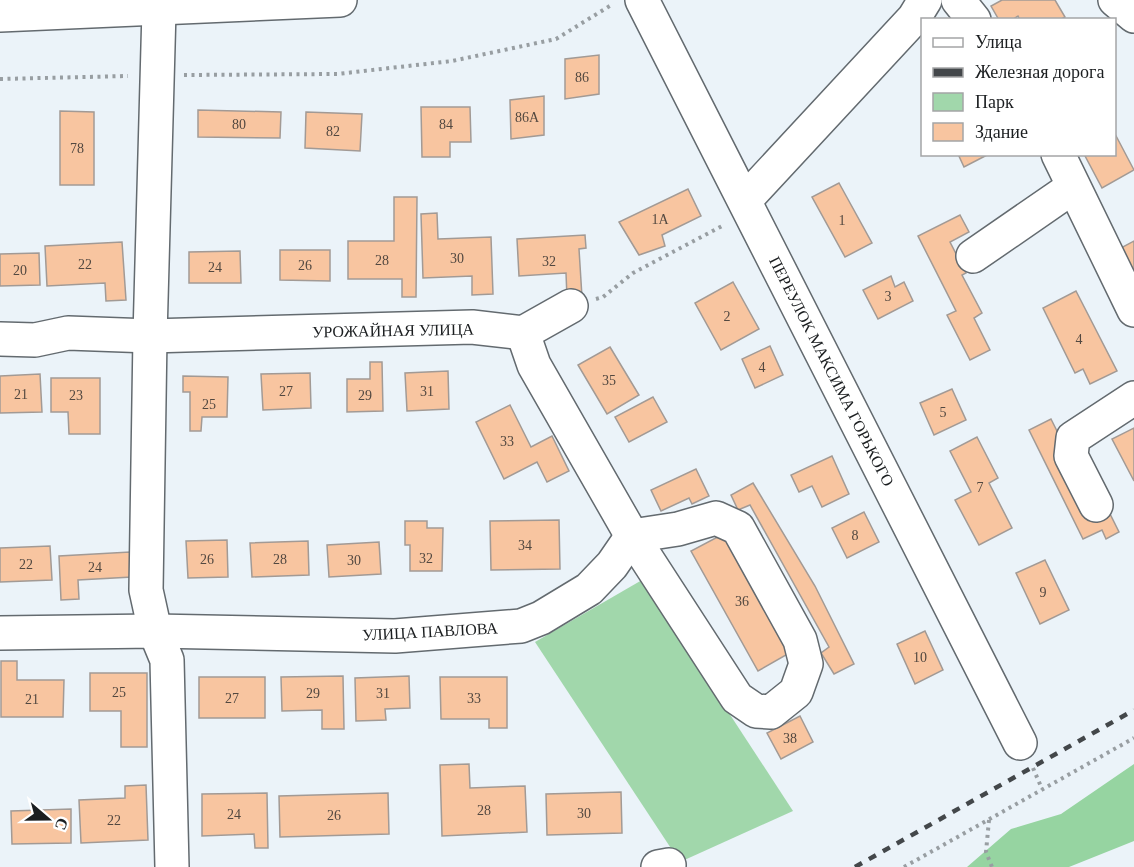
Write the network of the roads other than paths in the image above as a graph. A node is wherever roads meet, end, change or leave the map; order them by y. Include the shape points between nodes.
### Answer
1 (340, 0) edge
2 (642, 0) edge
3 (925, 0) edge
4 (958, 0) edge
5 (1115, 0) edge
6 (159, 10) junction
7 (0, 15) edge
8 (1134, 16) edge
9 (972, 18) edge
10 (1059, 156) edge
11 (1073, 187) junction
12 (746, 199) junction
13 (973, 256) dead end
14 (571, 306) road end
15 (1134, 310) edge
16 (523, 333) junction
17 (150, 336) junction
18 (0, 339) edge
19 (1134, 398) edge
20 (1096, 505) dead end
21 (632, 536) junction
22 (155, 632) junction
23 (0, 633) edge
24 (1020, 743) dead end
25 (172, 867) edge

1 - 6 street
2 - 12 street, ПЕРЕУЛОК МАКСИМА ГОРЬКОГО
3 - 12 street via 914,18
4 - 9 street
5 - 8 street
6 - 7 street
6 - 17 street
10 - 11 street
11 - 13 street
11 - 15 street
12 - 24 street, ПЕРЕУЛОК МАКСИМА ГОРЬКОГО
14 - 16 street
16 - 17 street, УРОЖАЙНАЯ УЛИЦА via 472,327
16 - 21 street via 534,365
17 - 18 street, УРОЖАЙНАЯ УЛИЦА via 68,333 34,340
17 - 22 street via 146,590
19 - 20 street via 1073,438 1071,456
21 - 21 street via 737,698 756,711 771,711 796,692 806,664 800,640 738,528 716,518
21 - 22 street, УЛИЦА ПАВЛОВА via 589,589 521,626 395,636
22 - 23 street, УЛИЦА ПАВЛОВА
22 - 25 street via 167,660

